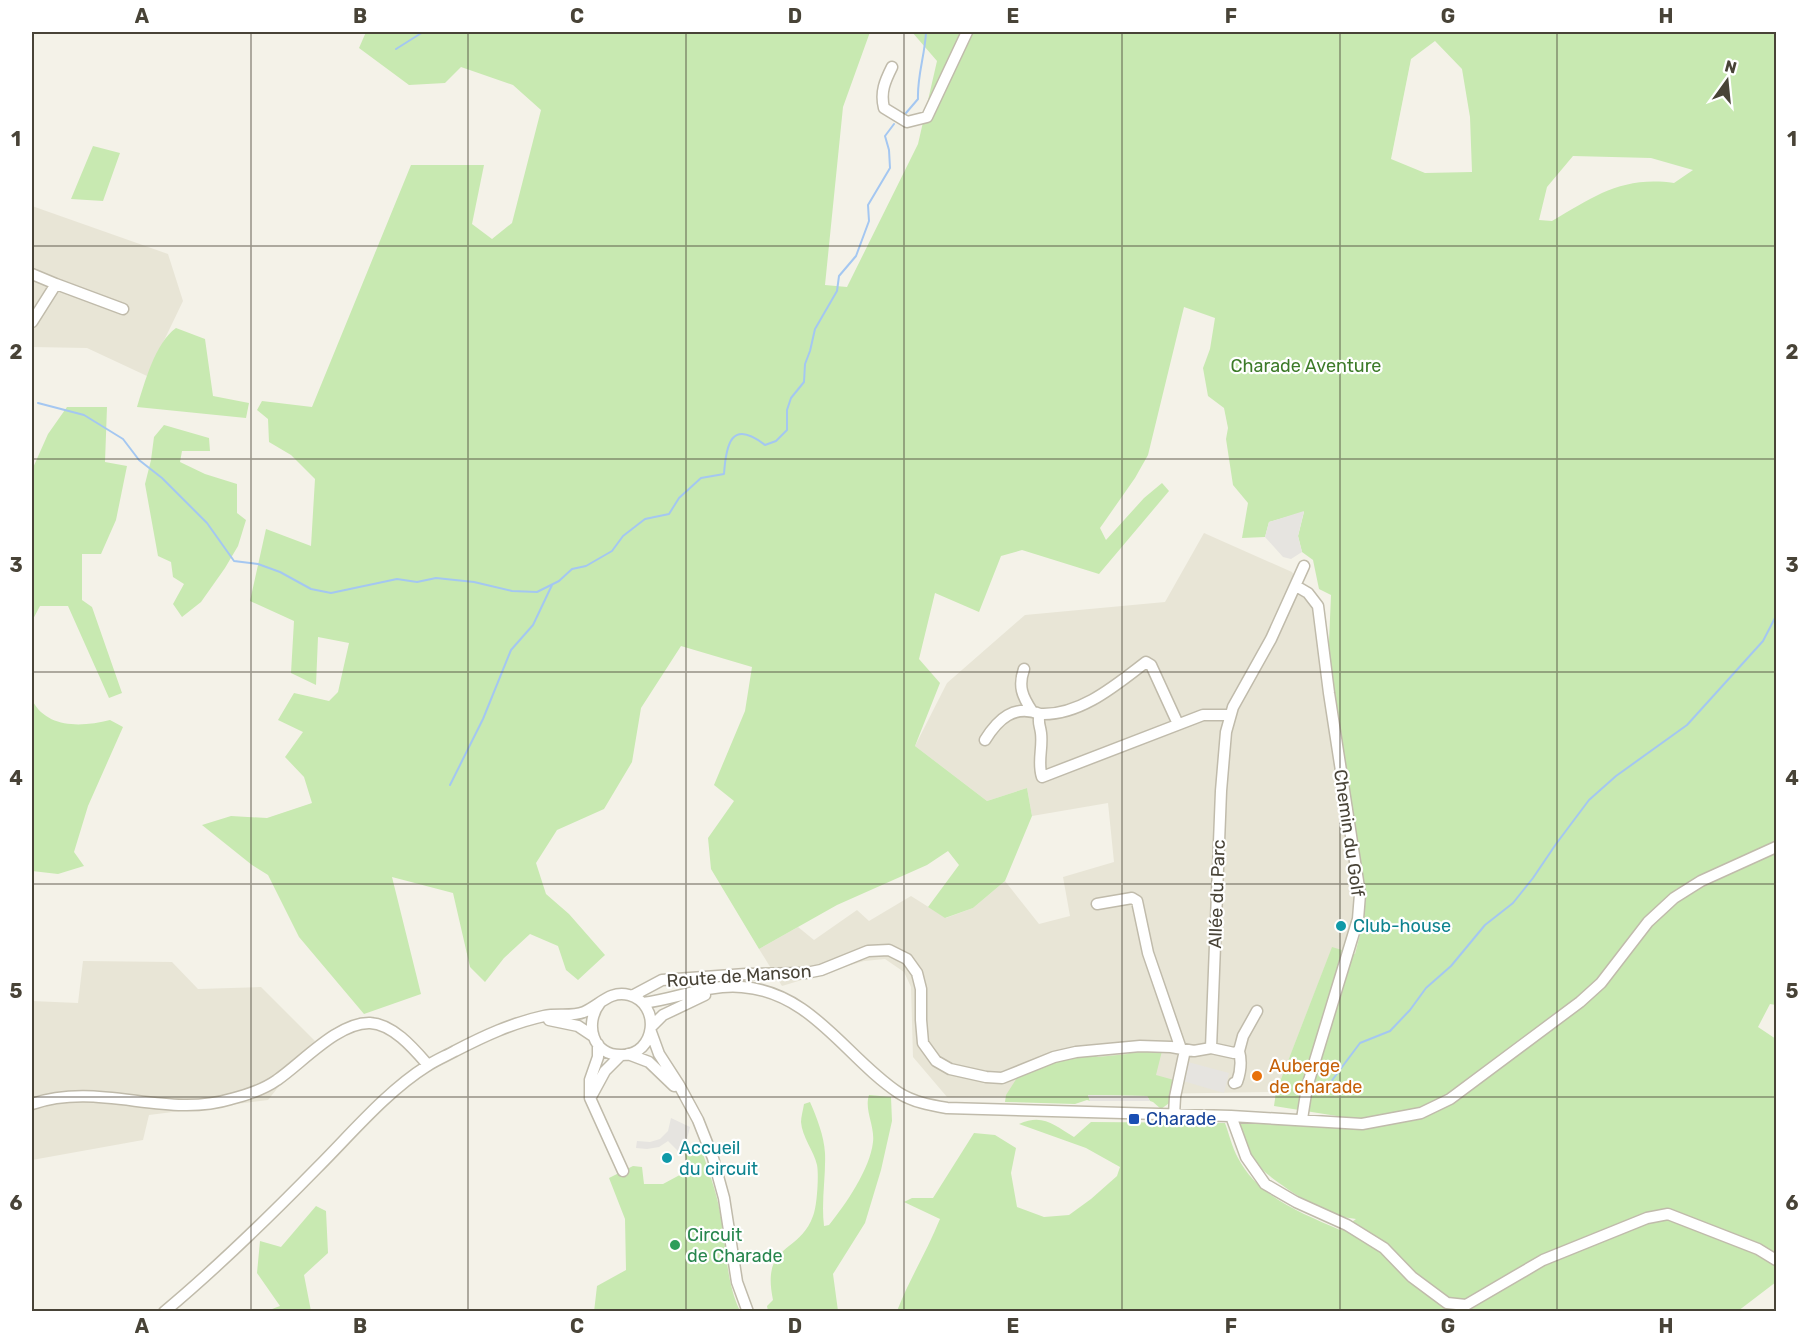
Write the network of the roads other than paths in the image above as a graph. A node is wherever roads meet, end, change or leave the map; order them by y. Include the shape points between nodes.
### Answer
1 (967, 32) edge
2 (892, 67) dead end
3 (32, 274) edge
4 (56, 284) junction
5 (123, 309) dead end
6 (32, 322) edge
7 (1304, 566) dead end
8 (1296, 586) junction
9 (1024, 669) dead end
10 (1036, 712) junction
11 (1229, 714) junction
12 (1178, 724) junction
13 (985, 740) dead end
14 (1776, 847) edge
15 (1097, 904) dead end
16 (727, 987) junction
17 (632, 996) junction
18 (600, 1003) junction
19 (643, 1003) junction
20 (1257, 1011) dead end
21 (531, 1019) junction
22 (651, 1029) junction
23 (595, 1040) junction
24 (1211, 1048) junction
25 (1183, 1050) junction
26 (1239, 1051) junction
27 (625, 1055) junction
28 (428, 1065) junction
29 (1234, 1083) dead end
30 (590, 1098) junction
31 (32, 1104) edge
32 (690, 1106) junction
33 (1174, 1115) junction
34 (1231, 1116) junction
35 (1302, 1119) junction
36 (623, 1171) dead end
37 (1776, 1260) edge
38 (164, 1311) edge
39 (748, 1311) edge

1 - 2 street via 927,117 907,122 884,108 881,97
3 - 4 street
4 - 5 street
4 - 6 street
7 - 8 street
8 - 11 street
8 - 35 street, Chemin du Golf via 1318,606 1360,894 1359,919 1307,1087
9 - 10 street via 1019,681 1023,699
10 - 12 street via 1050,714 1094,698 1146,662 1151,665
10 - 12 street via 1041,733 1038,766 1042,777
10 - 13 street via 1015,711 1004,716
11 - 12 street via 1203,715
11 - 24 street, Allée du Parc via 1221,791
14 - 35 street via 1701,880 1674,898 1648,922 1601,983 1450,1099 1421,1113 1362,1124
15 - 25 street via 1132,898 1137,902 1148,953
16 - 19 street
16 - 22 street via 676,1007
16 - 33 street via 766,991 802,1008 871,1070 913,1100 953,1109
17 - 18 street via 615,994
17 - 19 street
17 - 25 street, Route de Manson via 658,981 806,973 868,951 889,950 907,959 917,973 923,1042 936,1061 950,1069 1002,1078 1076,1052 1140,1046
18 - 21 street via 583,1012
18 - 23 street via 590,1022
19 - 22 street via 651,1018
20 - 26 street
21 - 23 street via 578,1026
21 - 28 street via 495,1031
22 - 27 street via 639,1049
22 - 32 street via 659,1054
23 - 27 street via 607,1051
23 - 30 street
24 - 25 street via 1198,1052
24 - 26 street
25 - 33 street
26 - 29 street via 1240,1075
27 - 30 street via 605,1071
27 - 32 street via 650,1062
28 - 31 street via 393,1032 379,1025 361,1024 341,1032 266,1087 228,1100 178,1105 83,1095
28 - 38 street via 382,1103 247,1238
30 - 36 street
32 - 39 street via 719,1178 738,1282
33 - 34 street
34 - 35 street
34 - 37 street via 1246,1157 1265,1184 1384,1248 1412,1277 1447,1303 1466,1305 1543,1260 1647,1218 1668,1214 1758,1249

